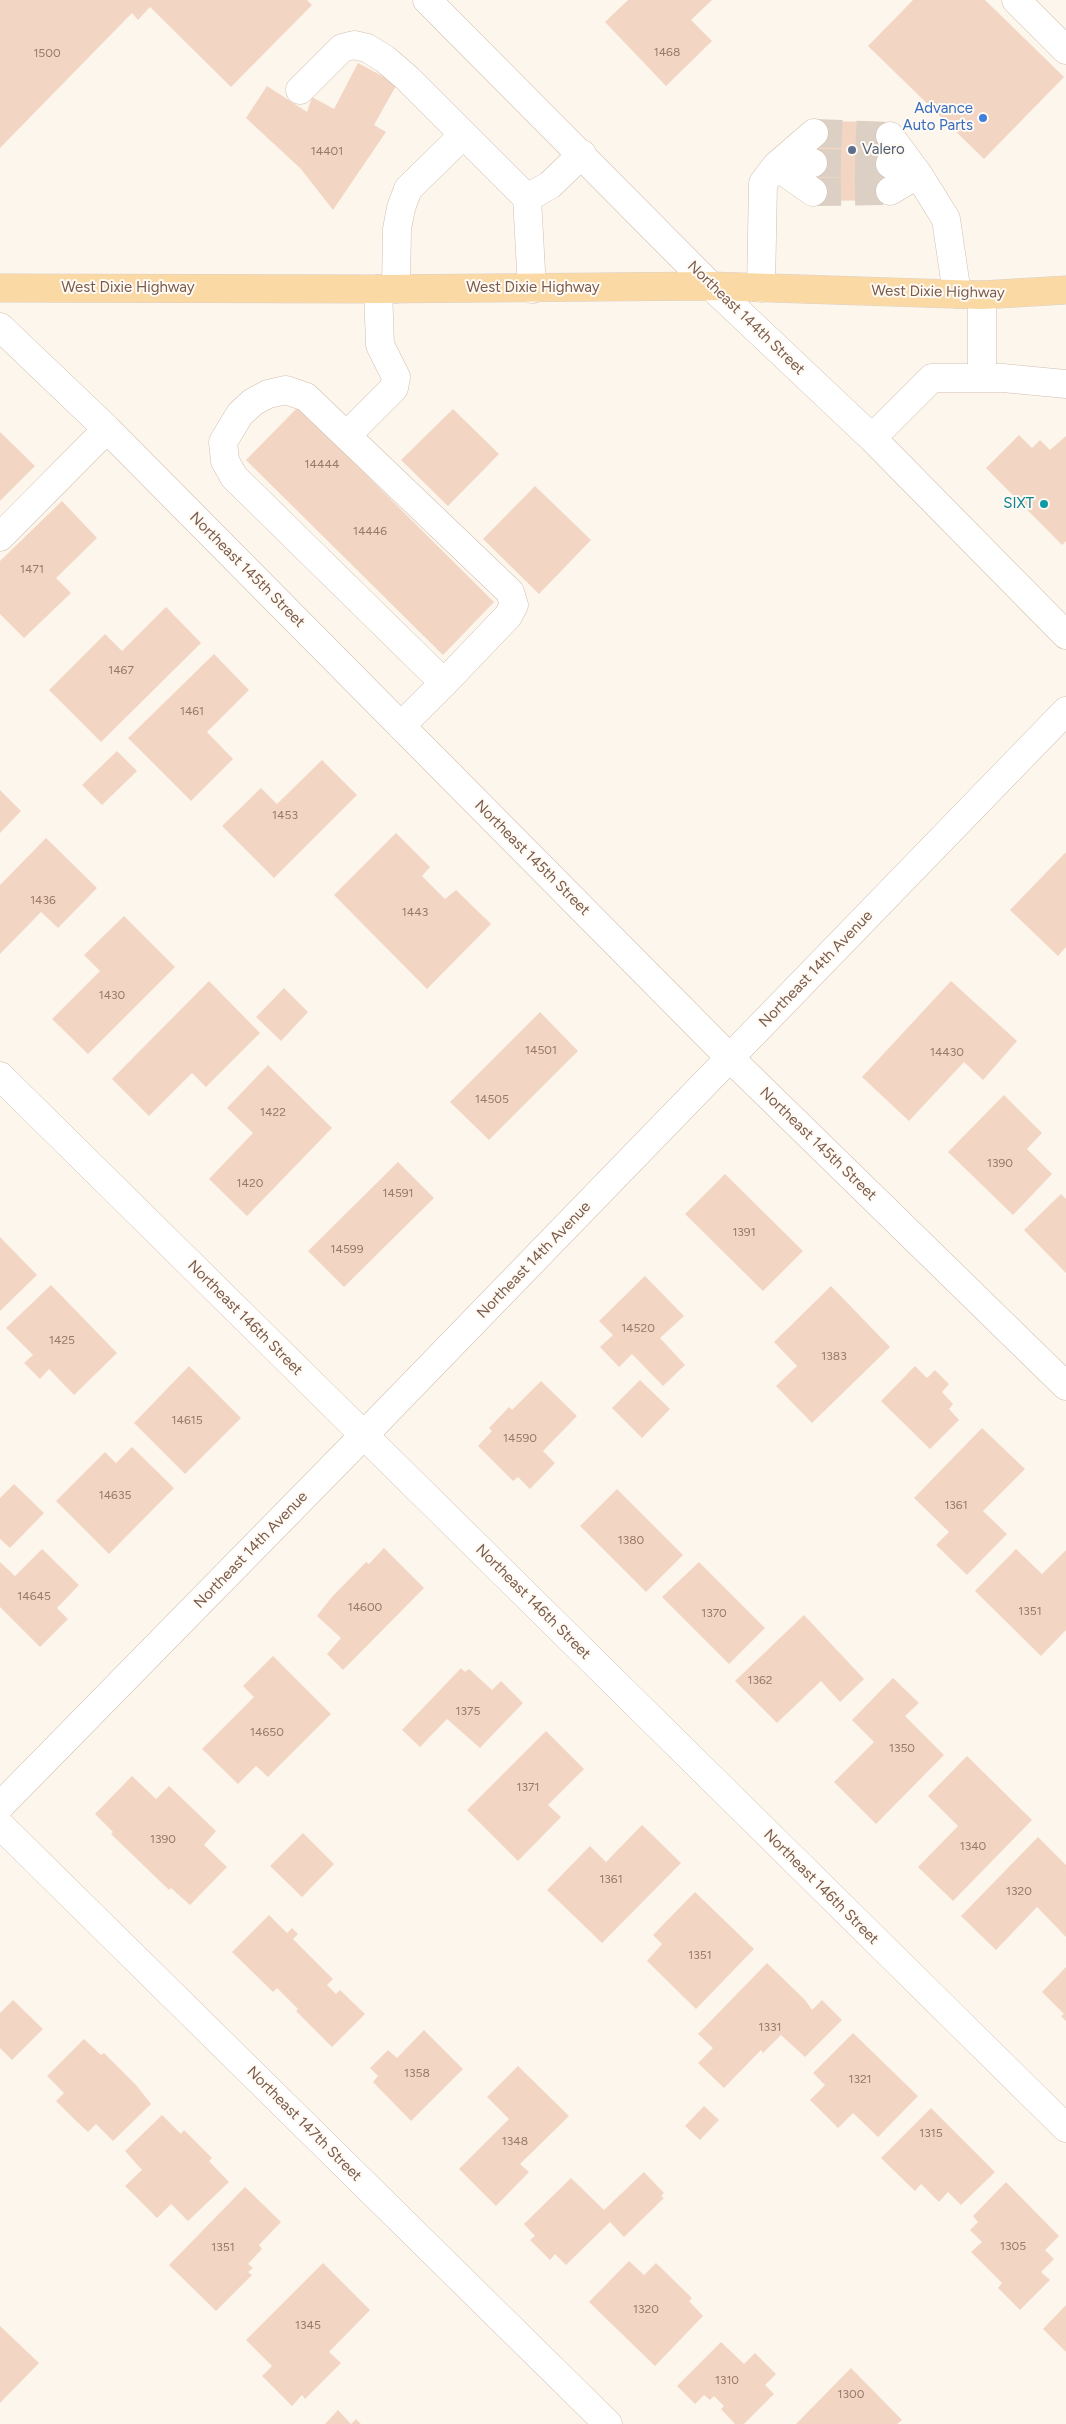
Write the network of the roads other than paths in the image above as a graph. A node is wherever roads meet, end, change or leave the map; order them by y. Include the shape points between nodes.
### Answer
1 (428, 0) edge
2 (1016, 0) edge
3 (1066, 50) edge
4 (300, 90) dead end
5 (814, 133) tunnel mouth
6 (464, 135) junction
7 (890, 136) dead end
8 (582, 154) junction
9 (813, 163) tunnel mouth
10 (890, 164) tunnel mouth
11 (776, 166) junction
12 (918, 174) junction
13 (890, 191) tunnel mouth
14 (813, 192) tunnel mouth
15 (527, 198) junction
16 (711, 286) junction
17 (0, 288) edge
18 (761, 288) junction
19 (387, 289) junction
20 (532, 289) junction
21 (1066, 290) edge
22 (970, 294) junction
23 (0, 327) edge
24 (982, 378) junction
25 (1066, 384) edge
26 (107, 429) junction
27 (347, 435) junction
28 (872, 438) junction
29 (0, 538) edge
30 (1066, 635) edge
31 (444, 683) junction
32 (1066, 711) edge
33 (401, 726) junction
34 (730, 1058) junction
35 (0, 1076) edge
36 (1066, 1386) edge
37 (364, 1435) junction
38 (0, 1806) edge
39 (0, 1825) edge
40 (1066, 2128) edge
41 (608, 2424) edge

1 - 8 street, Northeast 144th Street
2 - 3 street
4 - 6 street via 342,48 354,45 367,48 385,59
5 - 11 street
6 - 15 street
6 - 19 street via 408,189 401,208
7 - 12 street
8 - 15 street via 550,185
8 - 16 street, Northeast 144th Street
9 - 11 street
10 - 12 street
11 - 14 street
11 - 18 street via 763,183
12 - 13 street
12 - 22 street via 946,220
15 - 20 street
16 - 18 main road, West Dixie Highway
16 - 20 main road, West Dixie Highway
16 - 28 street, Northeast 144th Street
17 - 19 main road, West Dixie Highway
18 - 22 main road, West Dixie Highway
19 - 20 main road, West Dixie Highway
19 - 27 street via 380,345 396,377 394,388
21 - 22 main road, West Dixie Highway
22 - 24 street
23 - 26 street, Northeast 145th Street
24 - 25 street
24 - 28 street via 932,378
26 - 29 street
26 - 33 street, Northeast 145th Street
27 - 31 street via 510,592 514,605 508,616
27 - 31 street via 306,397 286,390 268,394 240,414 223,442 225,461 234,477
28 - 30 street, Northeast 144th Street
31 - 33 street
32 - 34 street, Northeast 14th Avenue
33 - 34 street, Northeast 145th Street
34 - 36 street, Northeast 145th Street
34 - 37 street, Northeast 14th Avenue
35 - 37 street, Northeast 146th Street
37 - 38 street, Northeast 14th Avenue
37 - 40 street, Northeast 146th Street
39 - 41 street, Northeast 147th Street

